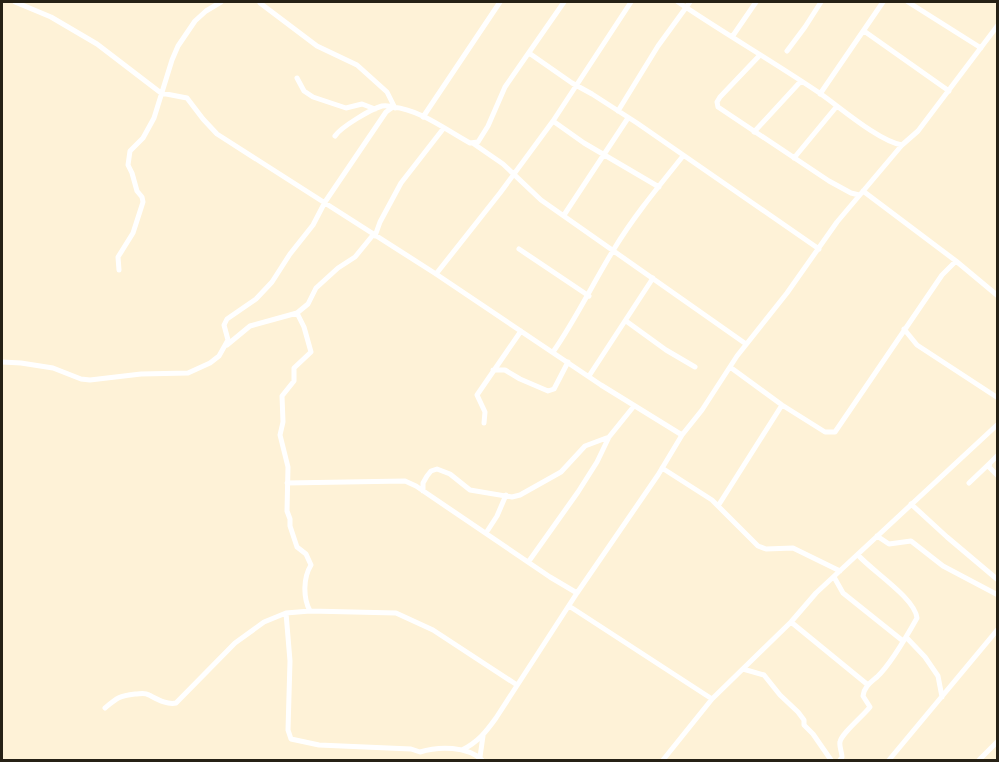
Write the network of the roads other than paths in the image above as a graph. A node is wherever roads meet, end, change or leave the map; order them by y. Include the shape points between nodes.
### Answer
1 (15, 2) edge
2 (221, 2) edge
3 (260, 2) edge
4 (500, 2) edge
5 (564, 2) edge
6 (631, 2) edge
7 (678, 2) edge
8 (756, 2) edge
9 (821, 2) edge
10 (883, 2) edge
11 (912, 3) edge
12 (688, 4) edge
13 (998, 25) edge
14 (864, 31) junction
15 (732, 37) junction
16 (981, 48) junction
17 (787, 51) dead end
18 (529, 52) junction
19 (760, 56) junction
20 (297, 78) dead end
21 (801, 81) junction
22 (576, 86) junction
23 (948, 91) junction
24 (161, 93) junction
25 (820, 94) junction
26 (837, 106) junction
27 (394, 107) junction
28 (375, 110) junction
29 (618, 111) junction
30 (423, 117) junction
31 (628, 118) junction
32 (553, 121) junction
33 (443, 129) junction
34 (754, 132) junction
35 (335, 136) dead end
36 (474, 144) junction
37 (902, 145) junction
38 (603, 154) junction
39 (683, 156) junction
40 (794, 158) junction
41 (514, 173) junction
42 (659, 187) junction
43 (861, 193) junction
44 (325, 202) junction
45 (564, 215) junction
46 (374, 235) junction
47 (519, 249) dead end
48 (819, 249) junction
49 (614, 250) junction
50 (956, 261) junction
51 (119, 270) dead end
52 (436, 274) junction
53 (653, 278) junction
54 (589, 296) junction
55 (998, 296) edge
56 (297, 313) junction
57 (626, 321) junction
58 (904, 329) junction
59 (520, 331) junction
60 (746, 344) junction
61 (224, 349) junction
62 (553, 352) junction
63 (2, 362) edge
64 (568, 362) junction
65 (730, 366) junction
66 (695, 367) dead end
67 (493, 370) junction
68 (589, 376) junction
69 (998, 398) edge
70 (782, 405) junction
71 (634, 406) junction
72 (484, 423) dead end
73 (998, 424) edge
74 (682, 435) junction
75 (609, 437) junction
76 (998, 455) edge
77 (990, 463) junction
78 (662, 468) junction
79 (998, 476) edge
80 (287, 483) junction
81 (969, 483) dead end
82 (423, 491) junction
83 (506, 495) junction
84 (911, 504) junction
85 (718, 507) junction
86 (486, 533) junction
87 (877, 536) junction
88 (858, 555) junction
89 (529, 561) junction
90 (840, 571) junction
91 (834, 577) junction
92 (998, 580) edge
93 (577, 592) junction
94 (998, 595) edge
95 (570, 606) junction
96 (310, 611) junction
97 (286, 613) junction
98 (791, 622) junction
99 (998, 630) edge
100 (905, 639) junction
101 (742, 669) junction
102 (517, 685) junction
103 (868, 685) junction
104 (942, 697) junction
105 (712, 699) junction
106 (105, 708) dead end
107 (483, 736) junction
108 (998, 741) edge
109 (462, 750) junction
110 (481, 759) edge
111 (663, 760) edge
112 (831, 760) edge
113 (840, 760) edge
114 (889, 760) edge
115 (979, 760) edge

1 - 24 street via 57,20 97,44
2 - 24 street via 195,21 175,53
3 - 27 street via 317,46 357,65 387,92
4 - 30 street
5 - 18 street
6 - 22 street
7 - 12 street
8 - 15 street
9 - 17 street
10 - 14 street
11 - 16 street
12 - 15 street
12 - 29 street
13 - 16 street
14 - 23 street
14 - 25 street
15 - 19 street
16 - 23 street
18 - 22 street
18 - 36 street via 501,94 481,139
19 - 21 street
19 - 34 street via 717,102 718,107
20 - 28 street via 304,92 313,97 346,108 362,104
21 - 25 street
21 - 34 street
22 - 29 street
22 - 32 street
23 - 37 street via 918,131
24 - 44 street via 187,98 217,134
24 - 51 street via 154,118 128,156 143,202 133,233 118,257
25 - 26 street
26 - 37 street
26 - 40 street
27 - 28 street
27 - 30 street
27 - 44 street via 386,112
28 - 35 street
29 - 31 street
30 - 33 street
31 - 38 street
31 - 39 street
32 - 38 street
32 - 41 street
33 - 36 street
33 - 46 street via 401,183
34 - 40 street
36 - 41 street
37 - 43 street
38 - 42 street
38 - 45 street
39 - 42 street
39 - 48 street
40 - 43 street via 851,194
41 - 45 street via 541,200
41 - 52 street
42 - 49 street
43 - 48 street
43 - 50 street
44 - 46 street
44 - 61 street via 272,282 227,319 224,325 228,340
45 - 49 street
46 - 52 street
46 - 56 street via 356,257 316,288 308,304
47 - 54 street
48 - 60 street
49 - 53 street
49 - 54 street
50 - 55 street
50 - 58 street
52 - 59 street
53 - 57 street
53 - 60 street
54 - 62 street
56 - 61 street via 250,326
56 - 80 street via 311,352 294,368 294,381 282,396 284,422 280,435 288,466
57 - 66 street
57 - 68 street
58 - 69 street via 917,345
58 - 70 street via 835,432 825,432
59 - 62 street
59 - 67 street
60 - 65 street
61 - 63 street via 210,363 189,374 90,380 53,368
62 - 64 street
64 - 67 street via 554,389 548,391 504,370
64 - 68 street
65 - 70 street
65 - 74 street
67 - 72 street via 476,397 485,412
68 - 71 street
70 - 85 street
71 - 74 street
71 - 75 street
73 - 84 street
74 - 78 street
75 - 83 street via 585,446 561,472 539,485 520,495
75 - 89 street via 585,482
76 - 77 street
77 - 79 street
77 - 81 street
78 - 85 street
78 - 93 street
80 - 82 street via 405,481
80 - 96 street via 293,540 311,565 305,580
82 - 83 street via 427,476 437,469 470,490
82 - 86 street
83 - 86 street
84 - 87 street
84 - 92 street
85 - 90 street via 758,546 792,548
86 - 89 street
87 - 88 street
87 - 94 street via 888,544 911,541 943,566
88 - 90 street
88 - 100 street via 916,611 917,618
89 - 93 street
90 - 91 street
91 - 98 street
91 - 100 street via 843,593
93 - 95 street
95 - 102 street
95 - 105 street
96 - 97 street
96 - 102 street via 402,615 433,630
97 - 106 street via 264,622 235,643 176,703 140,693 122,695
97 - 109 street via 291,739 319,745 420,752 433,748
98 - 101 street
98 - 103 street
99 - 104 street
100 - 103 street
100 - 104 street via 938,676
101 - 105 street
101 - 112 street via 764,675 798,712
102 - 107 street
103 - 113 street via 863,696 870,707 842,736
104 - 114 street
105 - 111 street
107 - 109 street
107 - 110 street
108 - 115 street
109 - 110 street

